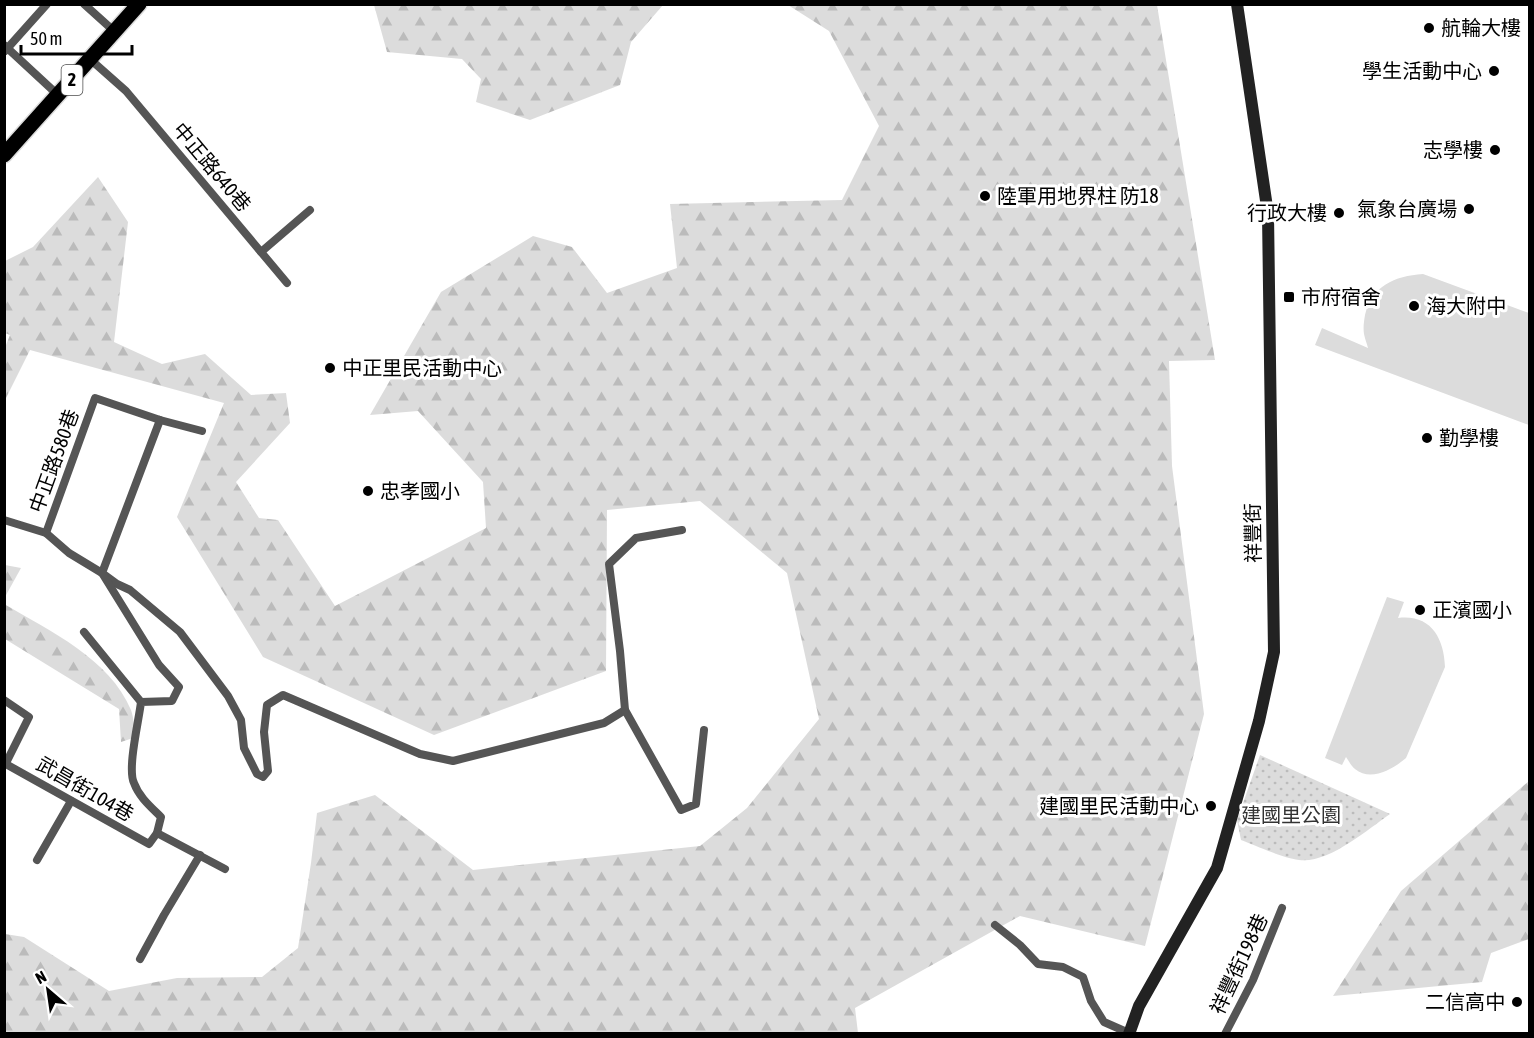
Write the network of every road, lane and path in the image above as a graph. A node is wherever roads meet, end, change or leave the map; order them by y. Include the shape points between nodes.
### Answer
1 (47, 4) edge
2 (84, 4) edge
3 (140, 4) edge
4 (1237, 4) edge
5 (115, 32) junction
6 (6, 48) edge
7 (91, 60) junction
8 (58, 95) junction
9 (4, 155) edge
10 (310, 210) dead end
11 (261, 252) junction
12 (287, 283) dead end
13 (160, 420) junction
14 (202, 431) dead end
15 (4, 520) edge
16 (682, 530) dead end
17 (46, 533) junction
18 (102, 573) junction
19 (84, 632) dead end
20 (4, 700) edge
21 (141, 702) junction
22 (625, 710) junction
23 (704, 730) dead end
24 (5, 763) edge
25 (71, 801) junction
26 (158, 833) junction
27 (200, 855) junction
28 (37, 860) dead end
29 (225, 868) dead end
30 (1282, 908) dead end
31 (995, 925) dead end
32 (140, 959) dead end
33 (1129, 1033) edge
34 (1225, 1034) edge

1 - 6 lane
2 - 5 lane
3 - 5 main road, 2
4 - 33 street, 祥豐街 via 1268,214 1274,651 1259,721 1217,868 1139,1006
5 - 7 main road, 2
6 - 8 lane
7 - 8 main road, 2
7 - 11 lane, 中正路640巷 via 126,91
8 - 9 main road, 2
10 - 11 lane
11 - 12 lane, 中正路640巷
13 - 14 lane, 中正路580巷
13 - 17 lane, 中正路580巷 via 95,398
13 - 18 lane
15 - 17 lane
16 - 22 lane via 636,538 609,564
17 - 18 lane
18 - 21 lane via 159,665 179,687 172,701
18 - 22 lane via 130,590 180,632 228,696 241,720 244,748 257,774 263,777 268,771 264,732 267,705 283,695 420,754 453,760 604,723
19 - 21 lane
20 - 24 lane via 29,717
21 - 26 lane via 132,782 161,817
22 - 23 lane via 681,810 696,804
24 - 25 lane, 武昌街104巷
25 - 26 lane, 武昌街104巷 via 149,844
25 - 28 lane
26 - 27 lane
27 - 29 lane
27 - 32 lane
30 - 34 lane, 祥豐街198巷 via 1253,980
31 - 33 lane via 1038,964 1063,967 1083,977 1104,1022

